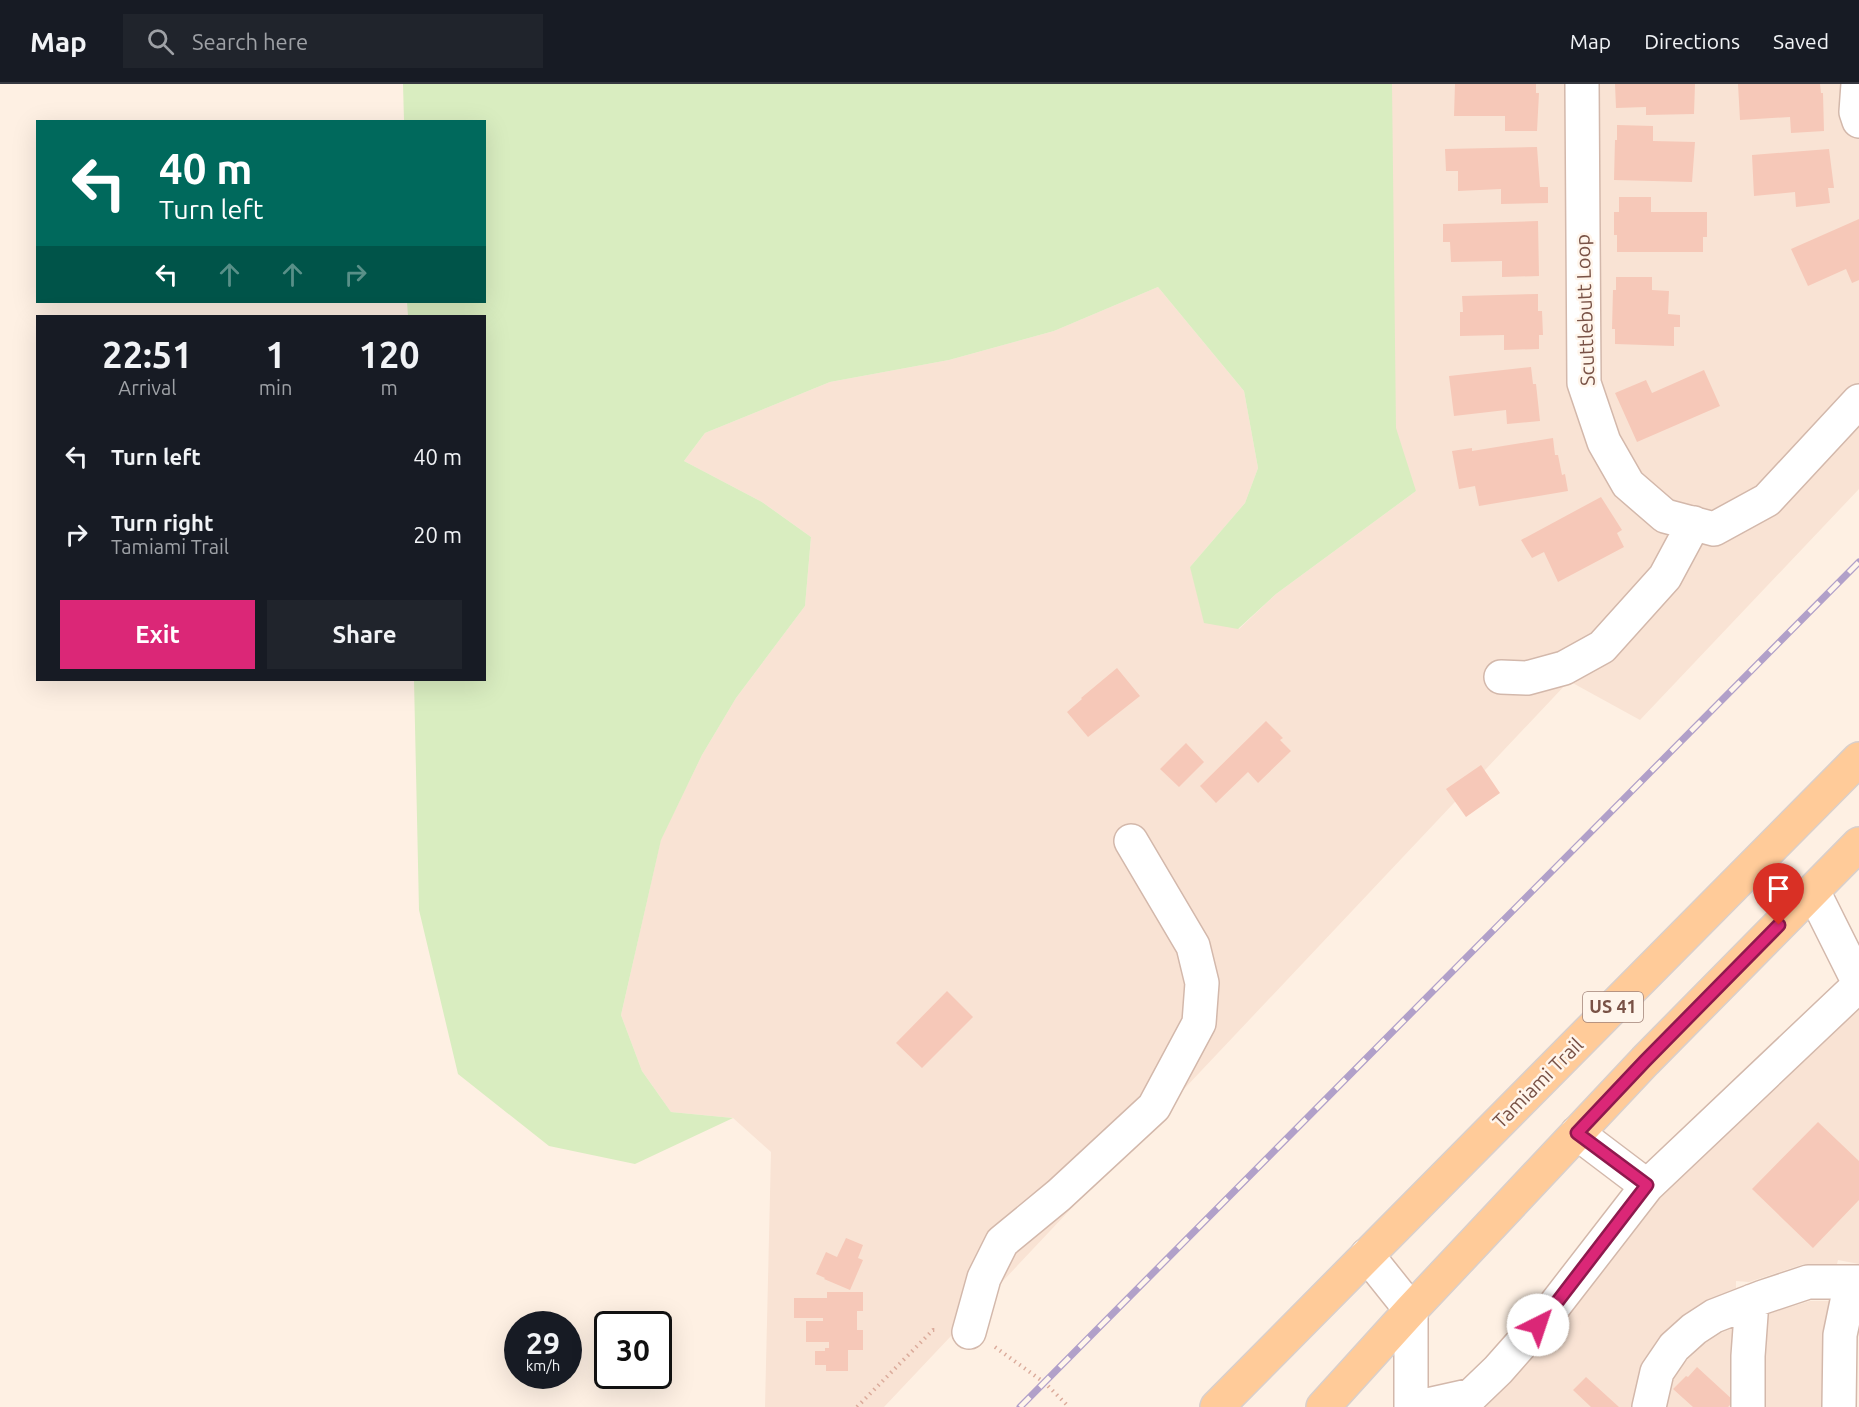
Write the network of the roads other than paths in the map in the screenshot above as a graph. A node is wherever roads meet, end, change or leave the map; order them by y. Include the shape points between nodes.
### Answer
1 (1582, 84) edge
2 (1858, 84) edge
3 (1859, 121) edge
4 (1859, 401) edge
5 (1694, 523) junction
6 (1502, 677) dead end
7 (1859, 759) edge
8 (1131, 841) dead end
9 (1859, 844) edge
10 (1813, 891) junction
11 (1859, 984) edge
12 (1577, 1133) junction
13 (1647, 1185) junction
14 (1367, 1255) junction
15 (1855, 1282) edge
16 (1752, 1301) junction
17 (1411, 1310) junction
18 (969, 1332) dead end
19 (1217, 1407) edge
20 (1323, 1407) edge
21 (1411, 1407) edge
22 (1418, 1407) edge
23 (1649, 1407) edge
24 (1748, 1407) edge
25 (1839, 1407) edge

1 - 5 street, Scuttlebutt Loop via 1584,383 1604,442 1628,484 1665,516
2 - 3 street
4 - 5 street, Scuttlebutt Loop via 1767,500 1714,529
5 - 6 street via 1665,577 1602,647 1564,668 1527,678
7 - 14 main road, Tamiami Trail / US 41
8 - 18 street via 1193,946 1202,983 1199,1023 1154,1107 1002,1242 984,1278
9 - 10 main road, US 41
10 - 11 street
10 - 12 main road, US 41
11 - 13 street
12 - 13 street
12 - 17 main road, US 41
13 - 22 street via 1551,1310 1498,1370 1472,1395
14 - 17 street
14 - 19 main road, Tamiami Trail / US 41
15 - 16 street via 1808,1282
15 - 25 street via 1840,1335
16 - 23 street via 1714,1316 1674,1347 1657,1372
16 - 24 street
17 - 20 main road, US 41
17 - 21 street

